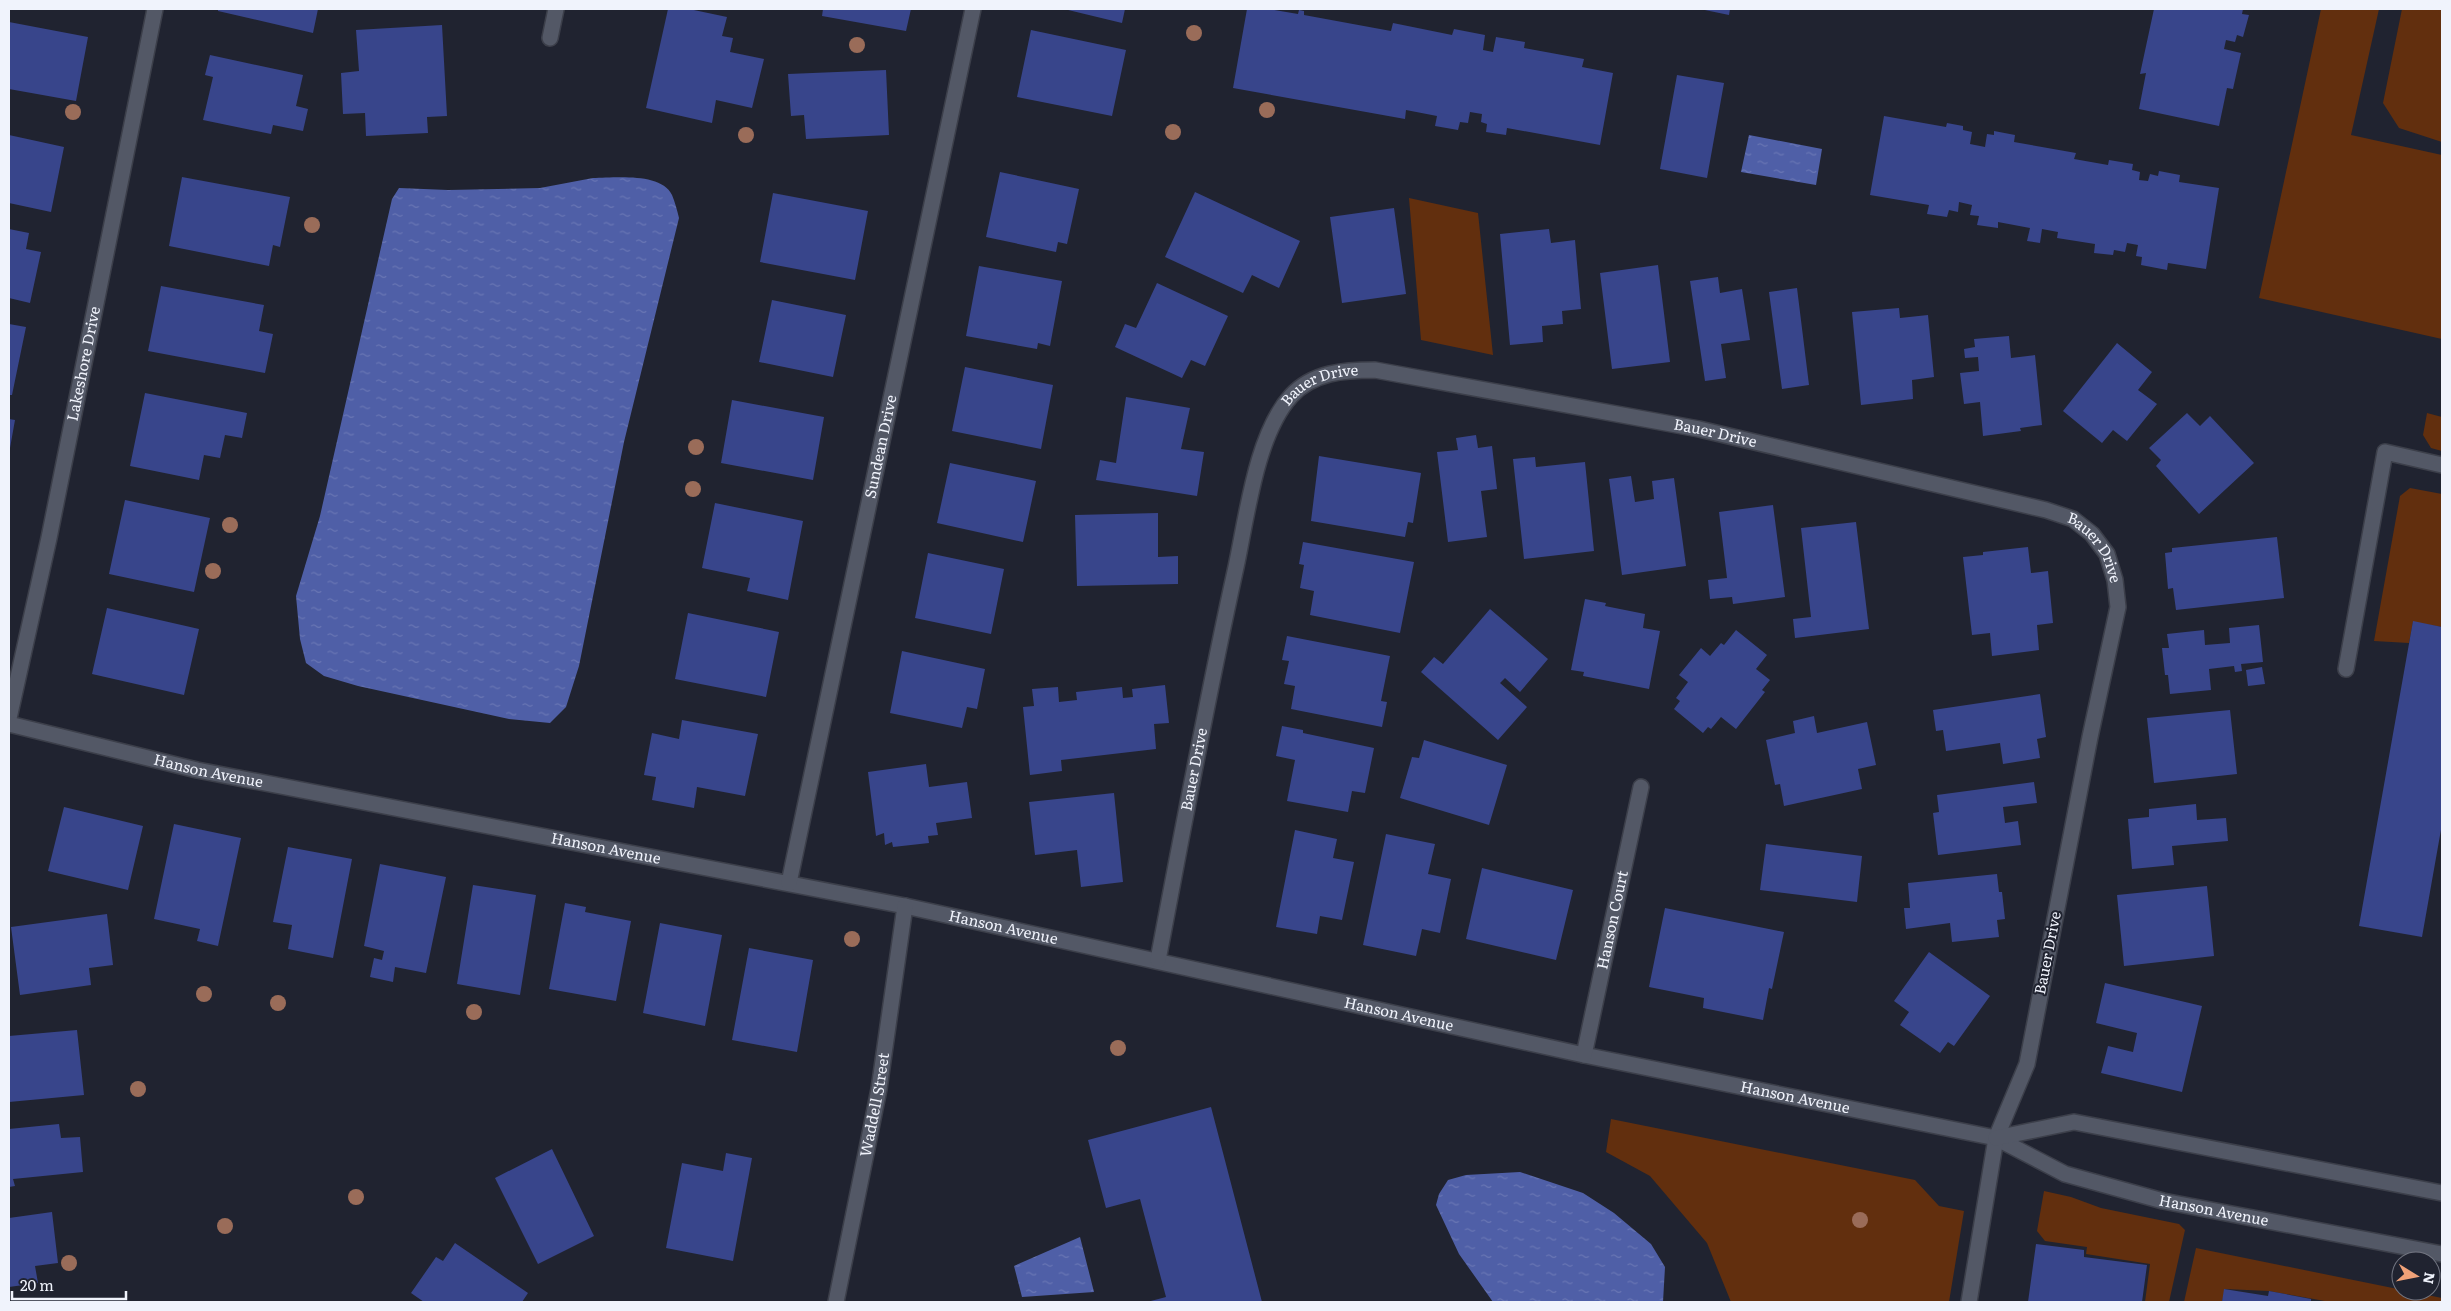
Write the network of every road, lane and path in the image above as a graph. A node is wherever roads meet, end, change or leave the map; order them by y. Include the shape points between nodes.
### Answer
1 (155, 9) edge
2 (556, 9) edge
3 (973, 9) edge
4 (550, 38) dead end
5 (2442, 465) edge
6 (2346, 669) dead end
7 (9, 718) edge
8 (9, 724) edge
9 (1641, 787) dead end
10 (789, 883) junction
11 (905, 906) junction
12 (1158, 960) junction
13 (1584, 1055) junction
14 (1996, 1138) junction
15 (2442, 1193) edge
16 (2442, 1254) edge
17 (836, 1302) edge
18 (1969, 1302) edge

1 - 7 lane, Lakeshore Drive via 49,538
2 - 4 lane
3 - 10 lane, Sundean Drive
5 - 6 lane via 2385,452
8 - 10 lane, Hanson Avenue via 197,770
9 - 13 lane, Hanson Court
10 - 11 lane, Hanson Avenue
11 - 12 lane, Hanson Avenue
11 - 17 lane, Waddell Street via 879,1089
12 - 13 lane, Hanson Avenue
12 - 14 lane, Bauer Drive via 1215,659 1265,439 1292,396 1309,382 1327,374 1375,370 1715,432 2046,510 2073,519 2092,534 2107,554 2115,580 2118,607 2027,1064
13 - 14 lane, Hanson Avenue
14 - 15 lane, Hanson Avenue via 2074,1122
14 - 16 lane, Hanson Avenue via 2065,1174 2163,1202
14 - 18 lane, Bauer Drive

